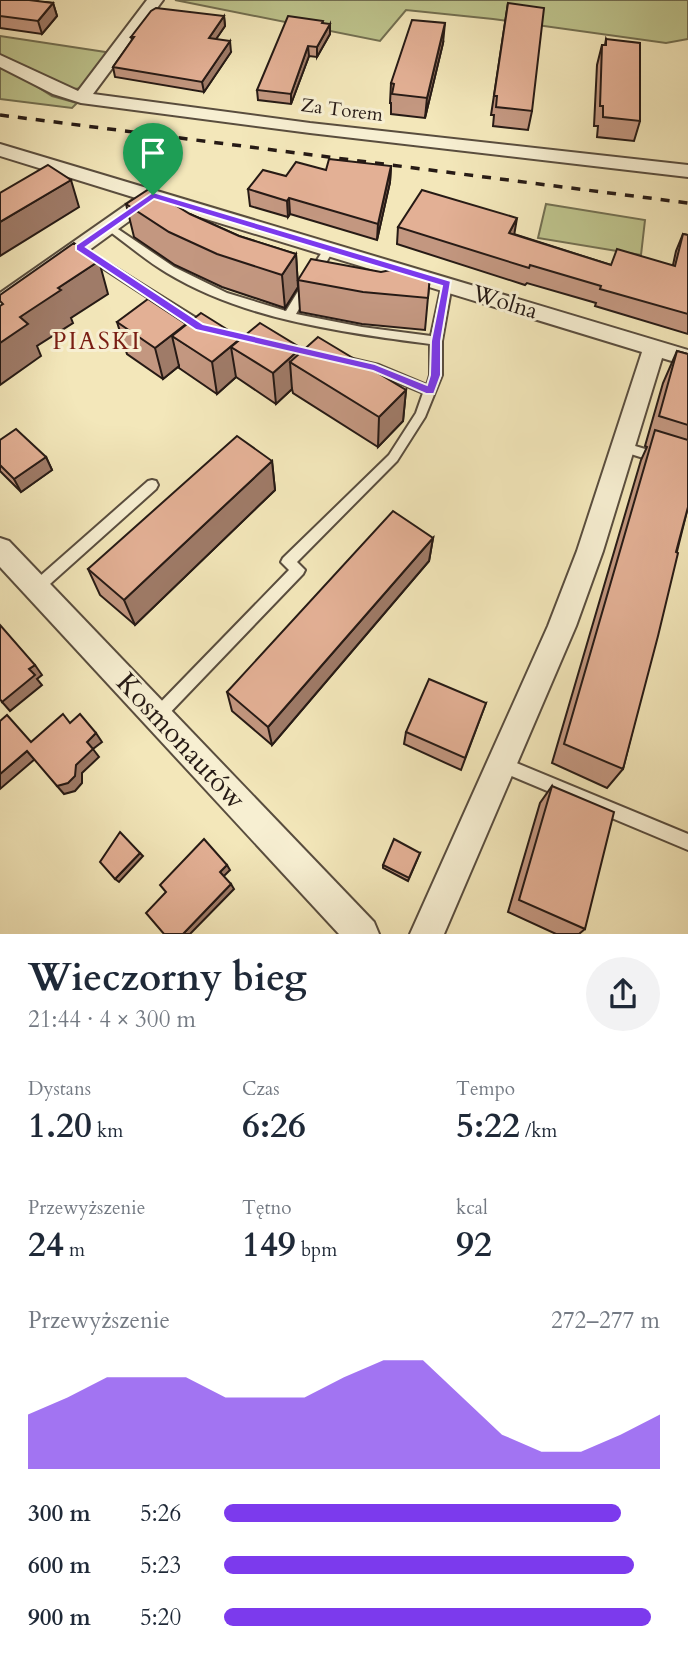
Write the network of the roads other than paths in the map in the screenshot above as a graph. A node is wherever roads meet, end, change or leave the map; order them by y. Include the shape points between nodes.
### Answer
1 (155, 0) edge
2 (0, 60) edge
3 (81, 98) junction
4 (0, 150) edge
5 (688, 171) edge
6 (153, 195) junction
7 (109, 226) junction
8 (79, 247) junction
9 (329, 249) junction
10 (447, 284) junction
11 (0, 304) edge
12 (289, 316) junction
13 (213, 330) edge
14 (436, 341) junction
15 (654, 348) junction
16 (334, 358) edge
17 (688, 358) edge
18 (430, 391) junction
19 (622, 447) junction
20 (688, 467) edge
21 (152, 485) dead end
22 (0, 549) edge
23 (36, 588) junction
24 (156, 716) junction
25 (502, 765) junction
26 (688, 842) edge
27 (362, 933) edge
28 (427, 933) edge

1 - 3 street
2 - 3 street, Za Torem
3 - 5 street, Za Torem
4 - 6 street, Wolna
6 - 7 street
6 - 9 street, Wolna
7 - 8 street
7 - 12 lane via 170,270 223,296
8 - 11 street
8 - 13 lane via 200,327
9 - 10 street, Wolna
9 - 12 lane
10 - 14 lane
10 - 15 street, Wolna
12 - 14 lane
14 - 18 lane via 436,375
15 - 17 street, Wolna
15 - 19 street
16 - 18 lane via 375,368
18 - 24 lane via 393,458 288,562 298,570
19 - 20 lane
19 - 25 street via 562,626
21 - 23 lane
22 - 23 street, Kosmonautów
23 - 24 street, Kosmonautów
24 - 27 street, Kosmonautów
25 - 26 lane
25 - 28 street

